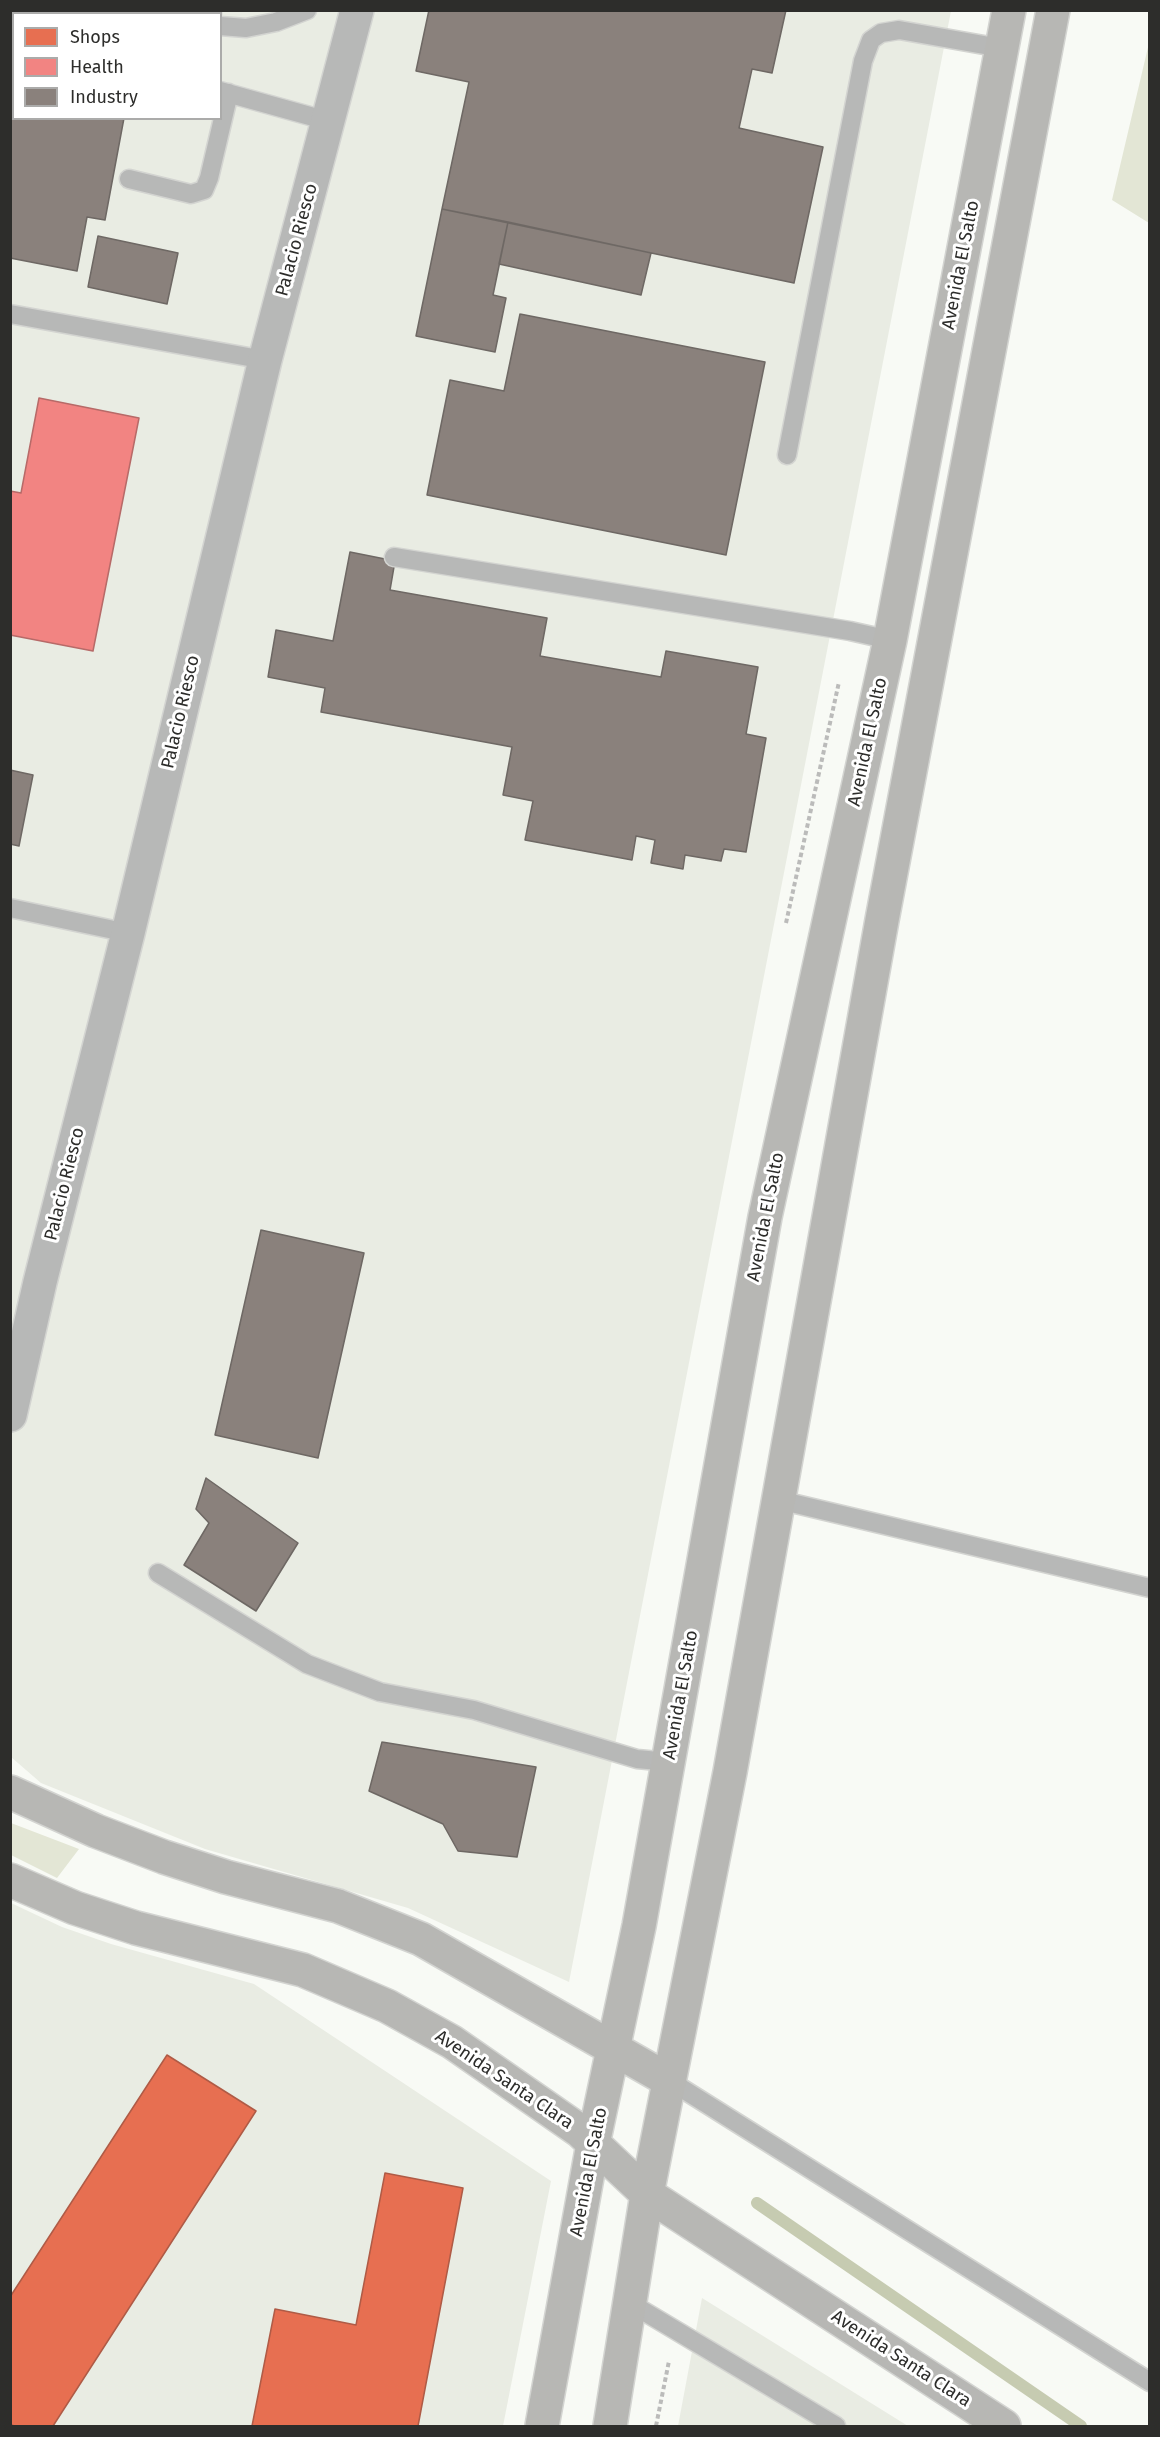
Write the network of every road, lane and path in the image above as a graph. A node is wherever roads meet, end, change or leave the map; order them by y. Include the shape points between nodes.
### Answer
1 (307, 10) edge
2 (357, 10) edge
3 (1009, 10) edge
4 (1053, 10) edge
5 (222, 26) edge
6 (1001, 48) junction
7 (225, 92) edge
8 (222, 108) edge
9 (220, 120) edge
10 (328, 121) junction
11 (129, 179) dead end
12 (10, 314) edge
13 (265, 360) junction
14 (787, 455) dead end
15 (394, 557) dead end
16 (890, 640) junction
17 (10, 908) edge
18 (128, 933) junction
19 (10, 1414) edge
20 (779, 1500) junction
21 (158, 1573) dead end
22 (1149, 1588) edge
23 (669, 1762) junction
24 (10, 1792) edge
25 (10, 1880) edge
26 (615, 2049) junction
27 (670, 2081) junction
28 (593, 2144) junction
29 (647, 2194) junction
30 (630, 2303) junction
31 (1149, 2382) edge
32 (542, 2427) edge
33 (610, 2427) edge
34 (836, 2427) edge
35 (1004, 2427) edge

1 - 5 lane via 246,28
2 - 10 street, Palacio Riesco
3 - 6 main road, Avenida El Salto
4 - 20 main road via 882,920
6 - 14 lane via 899,30 881,33 871,40 863,61
6 - 16 main road, Avenida El Salto
7 - 8 lane
7 - 10 lane
9 - 11 lane via 204,190 191,194
10 - 13 street, Palacio Riesco
12 - 13 lane
13 - 18 street, Palacio Riesco
15 - 16 lane
16 - 23 main road, Avenida El Salto via 765,1217
17 - 18 lane
18 - 19 street, Palacio Riesco
20 - 22 lane
20 - 27 main road
21 - 23 lane via 307,1664 380,1692 474,1710 637,1759
23 - 26 main road, Avenida El Salto
24 - 26 main road via 96,1832 164,1857 388,1924 459,1959
25 - 28 main road, Avenida Santa Clara via 136,1928 303,1970 344,1985 452,2042
26 - 27 main road
26 - 28 main road, Avenida El Salto
27 - 29 main road
27 - 31 lane
28 - 29 main road, Avenida Santa Clara
28 - 32 main road, Avenida El Salto
29 - 30 main road
29 - 35 main road, Avenida Santa Clara
30 - 33 main road
30 - 34 lane

